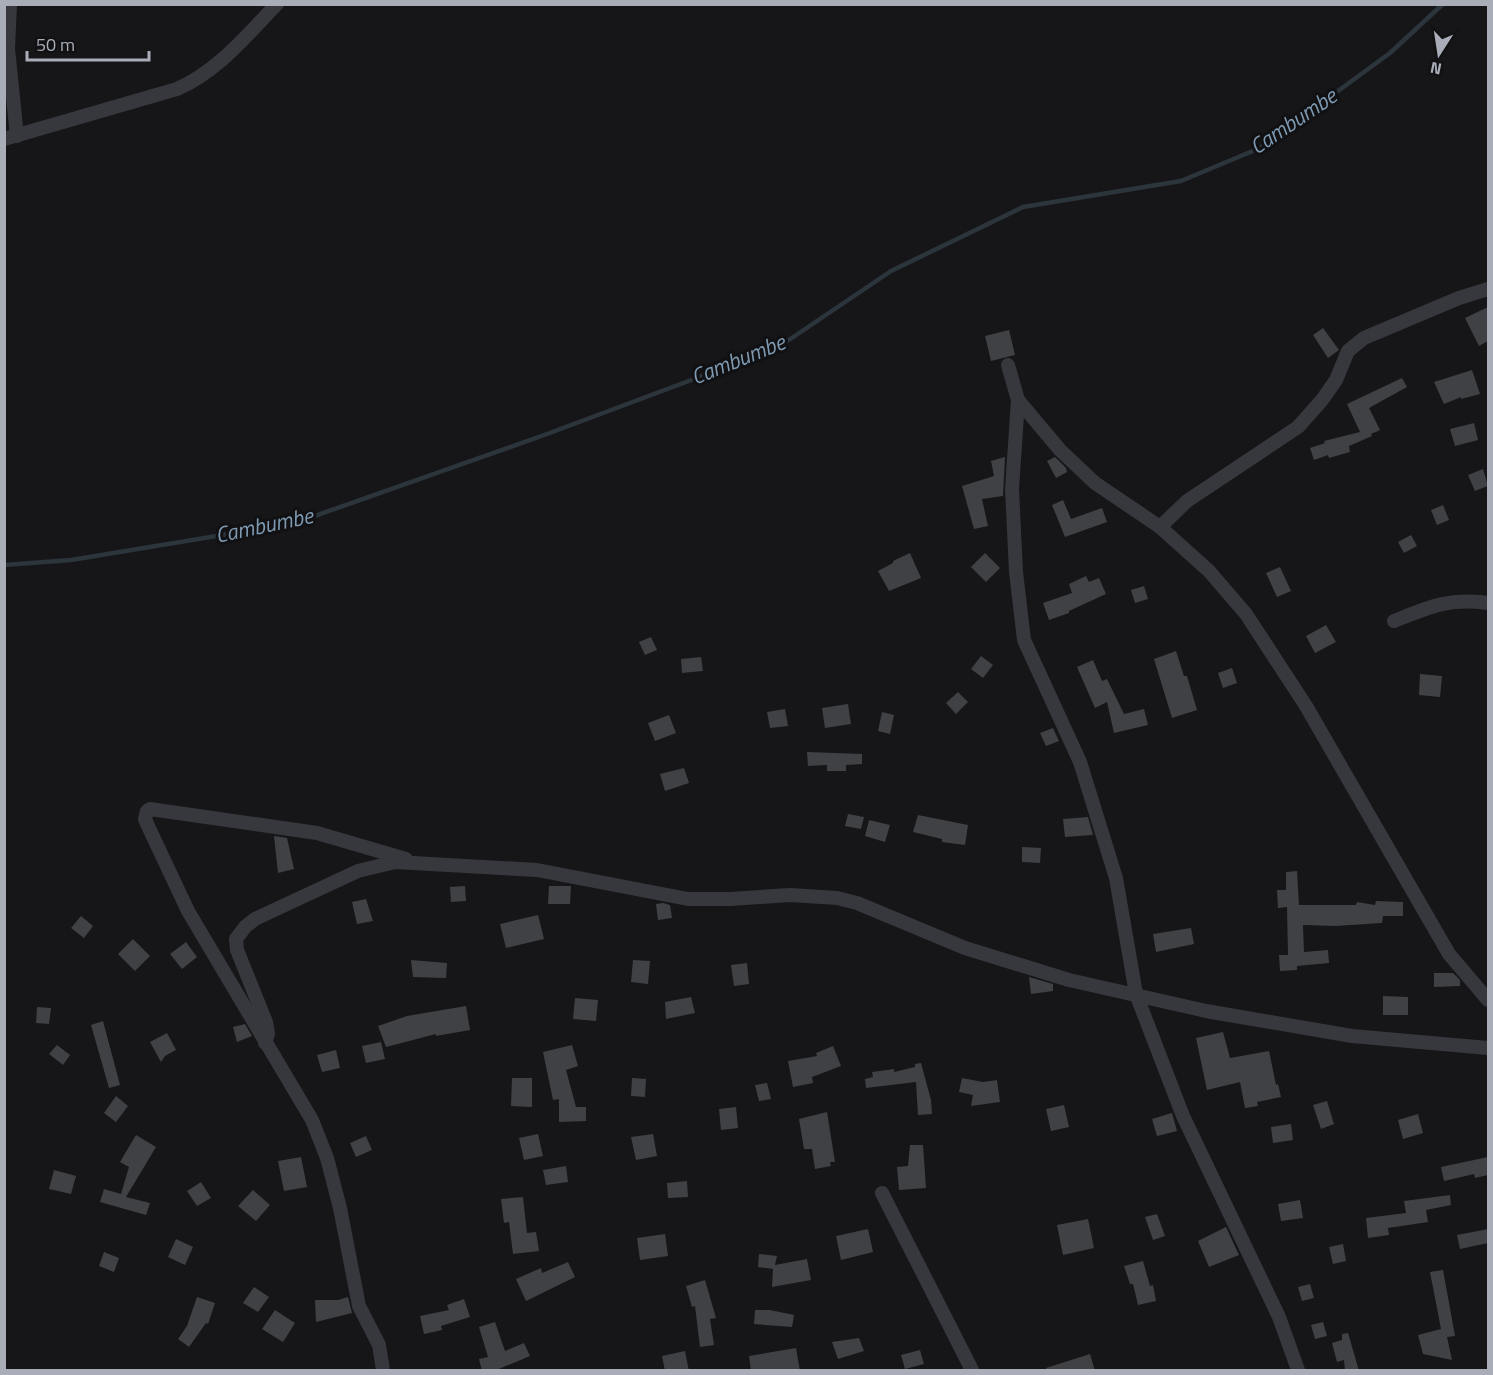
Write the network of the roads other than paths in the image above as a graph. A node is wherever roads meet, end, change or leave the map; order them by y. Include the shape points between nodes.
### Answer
1 (10, 4) edge
2 (277, 4) edge
3 (11, 137) edge
4 (1488, 289) edge
5 (1008, 365) dead end
6 (1018, 400) junction
7 (1160, 527) junction
8 (1488, 603) edge
9 (1394, 621) dead end
10 (418, 863) junction
11 (1136, 994) junction
12 (1488, 1000) edge
13 (265, 1043) junction
14 (1488, 1048) edge
15 (882, 1193) dead end
16 (383, 1371) edge
17 (972, 1371) edge
18 (1298, 1371) edge

1 - 3 street
2 - 3 street via 195,81
4 - 7 street via 1364,338 1348,351 1336,380 1298,427 1187,501
5 - 6 street
6 - 7 street via 1060,450 1095,483
6 - 11 street via 1012,489 1024,640 1080,762 1116,878
7 - 12 street via 1209,571 1262,636 1449,954
8 - 9 street via 1455,601
10 - 11 street via 537,870 688,899 790,895 837,898 965,948 1070,980
10 - 13 street via 395,862 358,871 245,927 236,939 237,950 266,1022
10 - 13 street via 317,833 147,811 148,826 188,911
11 - 14 street via 1206,1011 1352,1036
11 - 18 street via 1183,1116 1279,1317
13 - 16 street via 312,1120 327,1158 359,1306 379,1345
15 - 17 street

